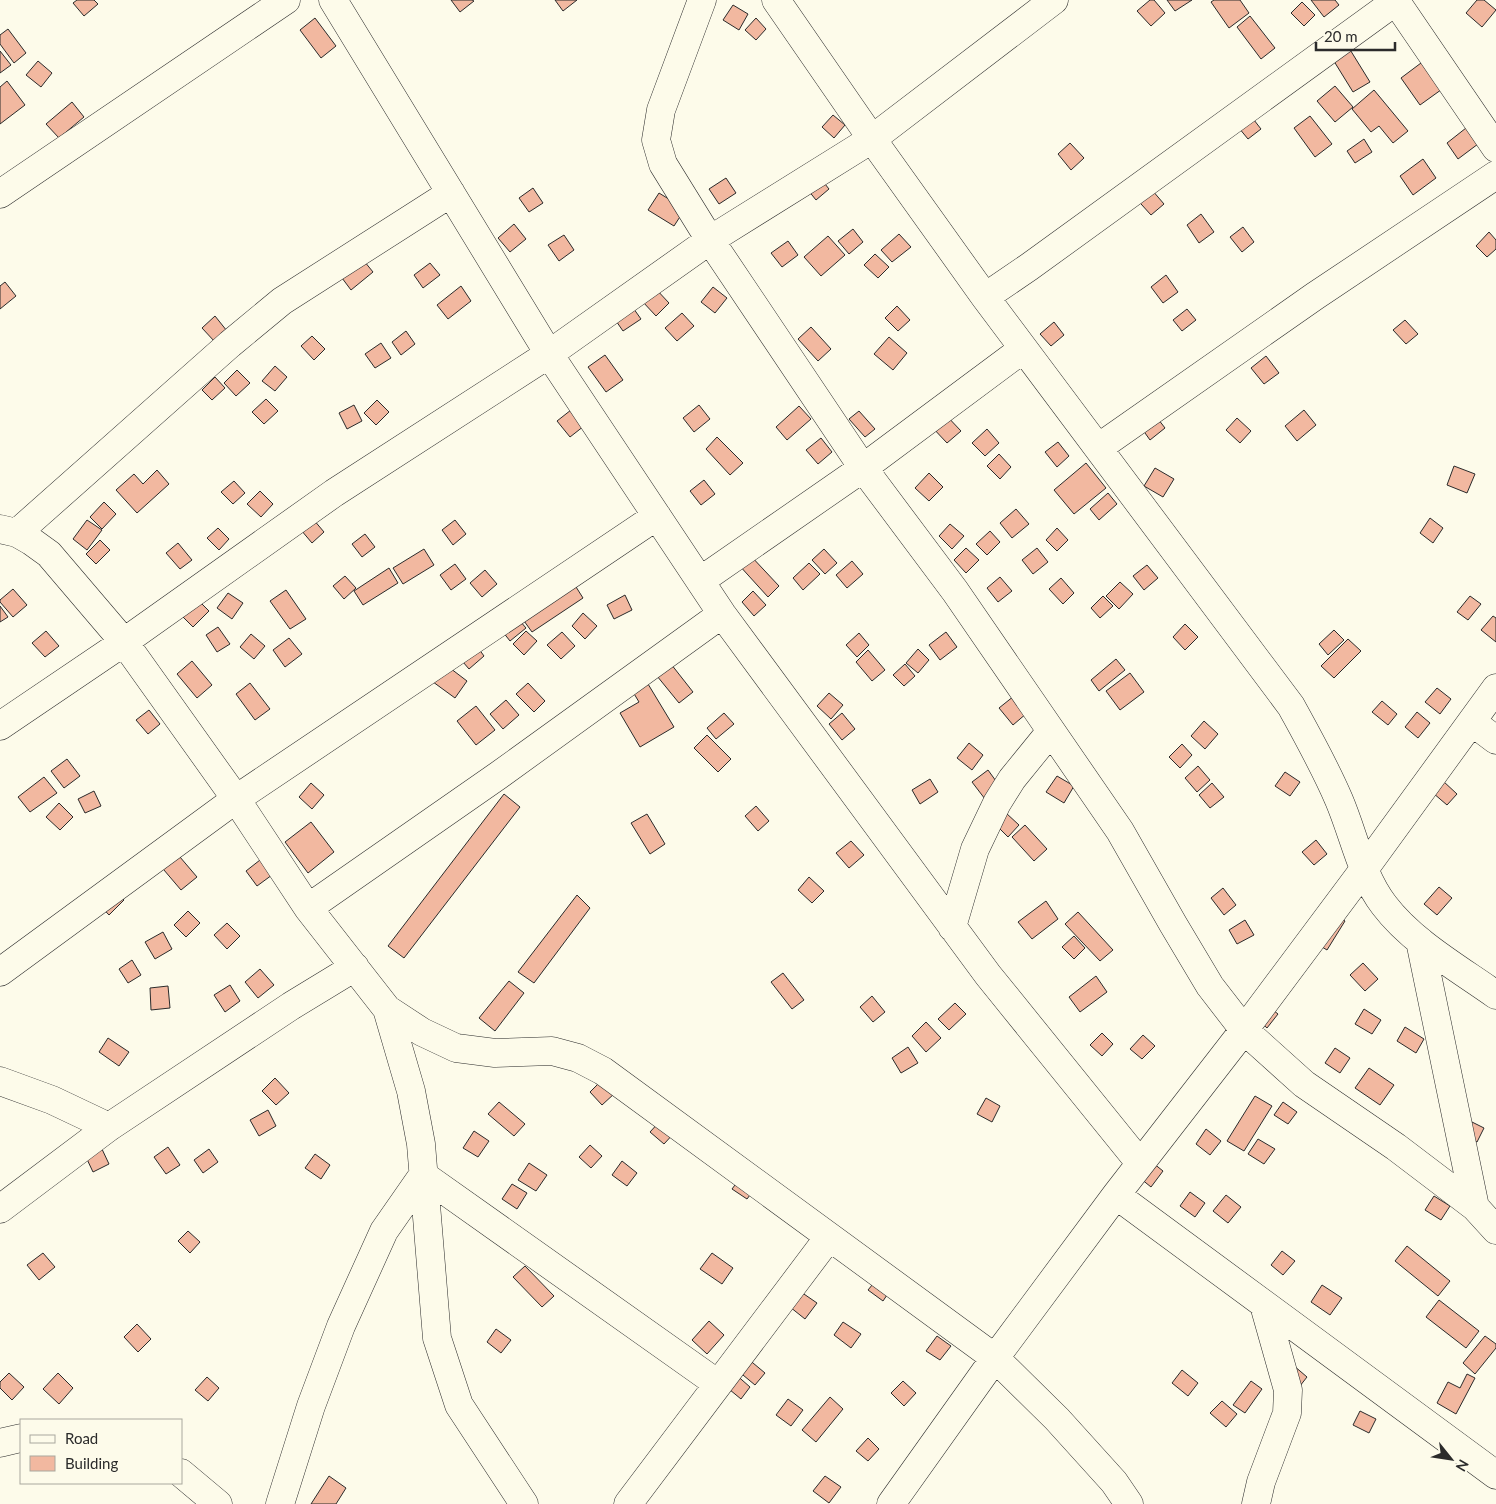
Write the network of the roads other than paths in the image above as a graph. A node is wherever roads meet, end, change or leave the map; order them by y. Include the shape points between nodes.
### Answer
1 (286, 0) edge
2 (333, 0) edge
3 (702, 0) edge
4 (776, 0) edge
5 (1054, 0) edge
6 (1396, 0) edge
7 (872, 139) junction
8 (1496, 148) edge
9 (1496, 175) edge
10 (4, 182) edge
11 (451, 193) junction
12 (710, 240) junction
13 (985, 297) junction
14 (1023, 349) junction
15 (549, 354) junction
16 (1098, 448) junction
17 (863, 468) junction
18 (657, 516) junction
19 (9, 531) edge
20 (700, 580) junction
21 (722, 614) junction
22 (124, 642) junction
23 (1496, 688) edge
24 (1472, 722) junction
25 (0, 726) edge
26 (1051, 731) junction
27 (1496, 740) edge
28 (236, 799) junction
29 (1365, 868) junction
30 (308, 908) junction
31 (952, 927) junction
32 (1420, 941) junction
33 (355, 967) junction
34 (0, 972) edge
35 (1496, 995) edge
36 (388, 1009) junction
37 (1244, 1030) junction
38 (0, 1081) edge
39 (109, 1127) junction
40 (1140, 1164) junction
41 (423, 1175) junction
42 (1116, 1196) junction
43 (1475, 1208) junction
44 (0, 1209) edge
45 (1496, 1230) edge
46 (829, 1236) junction
47 (1264, 1305) junction
48 (995, 1358) junction
49 (718, 1384) junction
50 (20, 1438) edge
51 (0, 1443) edge
52 (182, 1474) edge
53 (1496, 1475) edge
54 (218, 1504) edge
55 (280, 1504) edge
56 (524, 1504) edge
57 (628, 1504) edge
58 (890, 1504) edge
59 (1129, 1504) edge
60 (1256, 1504) edge

1 - 10 street
2 - 11 street
3 - 12 street via 661,110 656,140 663,164
4 - 7 street
5 - 7 street
6 - 8 street
6 - 13 street
7 - 12 street
7 - 13 street
9 - 16 street via 1315,296
11 - 15 street
11 - 19 street via 282,301
12 - 15 street
12 - 17 street
13 - 14 street
14 - 16 street
14 - 17 street
15 - 18 street
15 - 22 street via 334,493
16 - 29 street via 1290,706 1340,801
17 - 20 street
17 - 26 street via 955,591
18 - 20 street
18 - 28 street
19 - 22 street via 32,541 49,554
20 - 21 street
21 - 30 street
21 - 31 street
22 - 25 street
22 - 28 street
23 - 24 street
24 - 27 street
24 - 29 street
26 - 31 street via 997,803 975,849
26 - 37 street via 1120,831 1210,986
28 - 30 street
28 - 34 street
29 - 32 street via 1373,890 1385,906
29 - 37 street
30 - 33 street
31 - 40 street
32 - 35 street
32 - 43 street
33 - 36 street
33 - 39 street
36 - 41 street via 410,1091 421,1144
36 - 46 street via 422,1032 456,1048 495,1053 552,1051 578,1058 603,1071
37 - 40 street
37 - 43 street via 1304,1084 1396,1147
38 - 39 street via 52,1100
39 - 44 street
40 - 42 street
41 - 49 street
41 - 55 street via 384,1231 341,1326
41 - 56 street via 437,1338 459,1405
42 - 47 street
42 - 48 street
43 - 45 street
46 - 48 street
46 - 49 street
47 - 53 street
47 - 60 street via 1288,1398 1287,1413
48 - 58 street
48 - 59 street via 1057,1419 1114,1482
49 - 57 street
50 - 51 street
52 - 54 street

